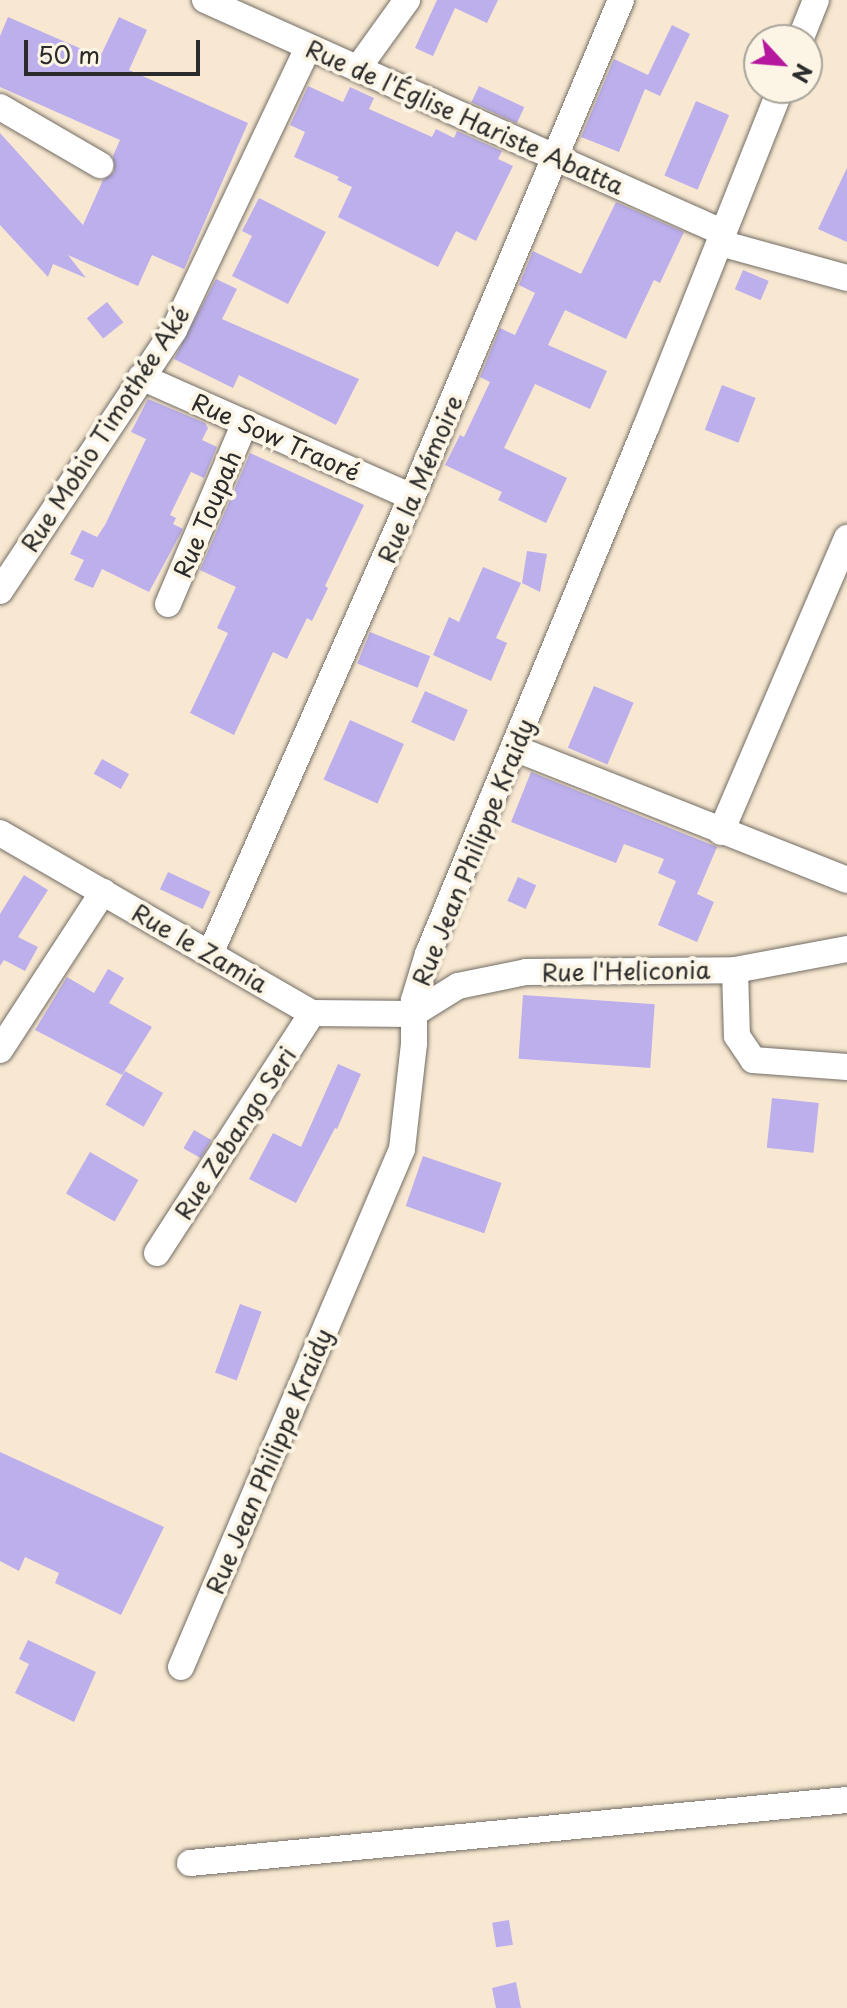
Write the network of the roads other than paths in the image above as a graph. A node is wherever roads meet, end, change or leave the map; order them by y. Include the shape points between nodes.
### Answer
1 (205, 0) edge
2 (407, 0) edge
3 (621, 0) edge
4 (816, 0) edge
5 (806, 24) edge
6 (308, 48) junction
7 (358, 68) junction
8 (775, 104) edge
9 (0, 107) edge
10 (557, 157) junction
11 (100, 165) dead end
12 (722, 238) junction
13 (847, 278) edge
14 (141, 377) junction
15 (245, 423) junction
16 (412, 497) junction
17 (847, 538) edge
18 (0, 591) edge
19 (168, 604) dead end
20 (514, 748) junction
21 (721, 832) junction
22 (0, 833) edge
23 (847, 880) edge
24 (103, 892) junction
25 (847, 949) edge
26 (210, 954) junction
27 (735, 970) junction
28 (312, 1013) junction
29 (413, 1014) junction
30 (0, 1050) edge
31 (847, 1067) edge
32 (157, 1253) dead end
33 (181, 1667) dead end
34 (847, 1800) edge
35 (190, 1863) dead end

1 - 6 street, Rue de l'Église Hariste Abatta
2 - 7 street
3 - 10 street, Rue la Mémoire
4 - 5 street
6 - 7 street, Rue de l'Église Hariste Abatta
6 - 14 street, Rue Mobio Timothée Aké via 174,330
7 - 10 street, Rue de l'Église Hariste Abatta
8 - 12 street, Rue Jean Philippe Kraidy
9 - 11 street
10 - 12 street, Rue de l'Église Hariste Abatta
10 - 16 street, Rue la Mémoire
12 - 13 street, Rue de l'Église Hariste Abatta
12 - 20 street, Rue Jean Philippe Kraidy
14 - 15 street, Rue Sow Traoré
14 - 18 street, Rue Mobio Timothée Aké
15 - 16 street, Rue Sow Traoré
15 - 19 street, Rue Toupah
16 - 26 street, Rue la Mémoire
17 - 21 street
20 - 21 street
20 - 29 street, Rue Jean Philippe Kraidy via 428,954
21 - 23 street
22 - 24 street, Rue le Zamia
24 - 26 street, Rue le Zamia
24 - 30 street
25 - 27 street, Rue l'Heliconia
26 - 28 street, Rue le Zamia
27 - 29 street, Rue l'Heliconia via 526,972 458,986
27 - 31 street via 737,1036 753,1060
28 - 29 street, Rue le Zamia
28 - 32 street, Rue Zebango Seri
29 - 33 street, Rue Jean Philippe Kraidy via 402,1149
34 - 35 street

